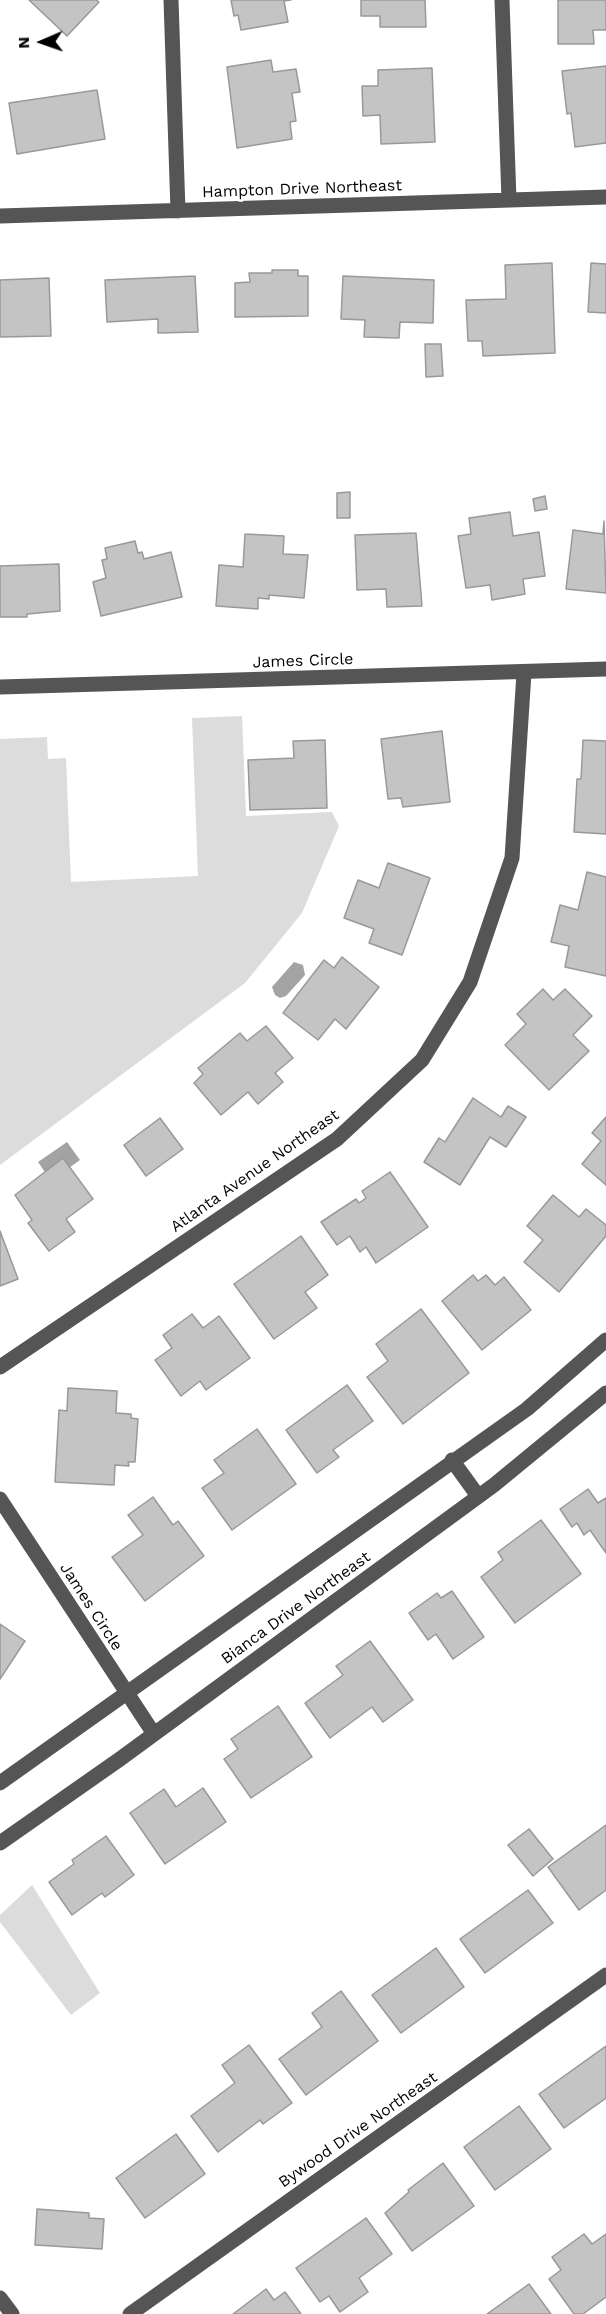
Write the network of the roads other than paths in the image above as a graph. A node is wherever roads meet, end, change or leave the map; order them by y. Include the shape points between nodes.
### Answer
1 (171, 0) edge
2 (502, 0) edge
3 (606, 197) edge
4 (509, 200) junction
5 (178, 211) junction
6 (0, 216) edge
7 (606, 669) edge
8 (524, 673) junction
9 (0, 687) edge
10 (606, 1340) edge
11 (0, 1367) edge
12 (606, 1393) edge
13 (452, 1460) junction
14 (478, 1496) junction
15 (0, 1499) edge
16 (125, 1693) junction
17 (154, 1734) junction
18 (0, 1783) edge
19 (0, 1843) edge
20 (606, 1974) edge
21 (0, 2298) edge
22 (12, 2314) edge
23 (130, 2314) edge

1 - 5 street
2 - 4 street
3 - 4 street, Hampton Drive Northeast
4 - 5 street, Hampton Drive Northeast
5 - 6 street, Hampton Drive Northeast
7 - 8 street, James Circle
8 - 9 street, James Circle
8 - 11 street, Atlanta Avenue Northeast via 512,858 470,982 422,1060 337,1139
10 - 13 street, Bianca Drive Northeast via 527,1409
12 - 14 street, Bianca Drive Northeast
13 - 14 street
13 - 16 street, Bianca Drive Northeast
14 - 17 street, Bianca Drive Northeast
15 - 16 street, James Circle
16 - 17 street, James Circle
16 - 18 street, Bianca Drive Northeast
17 - 19 street, Bianca Drive Northeast
20 - 23 street, Bywood Drive Northeast
21 - 22 street

